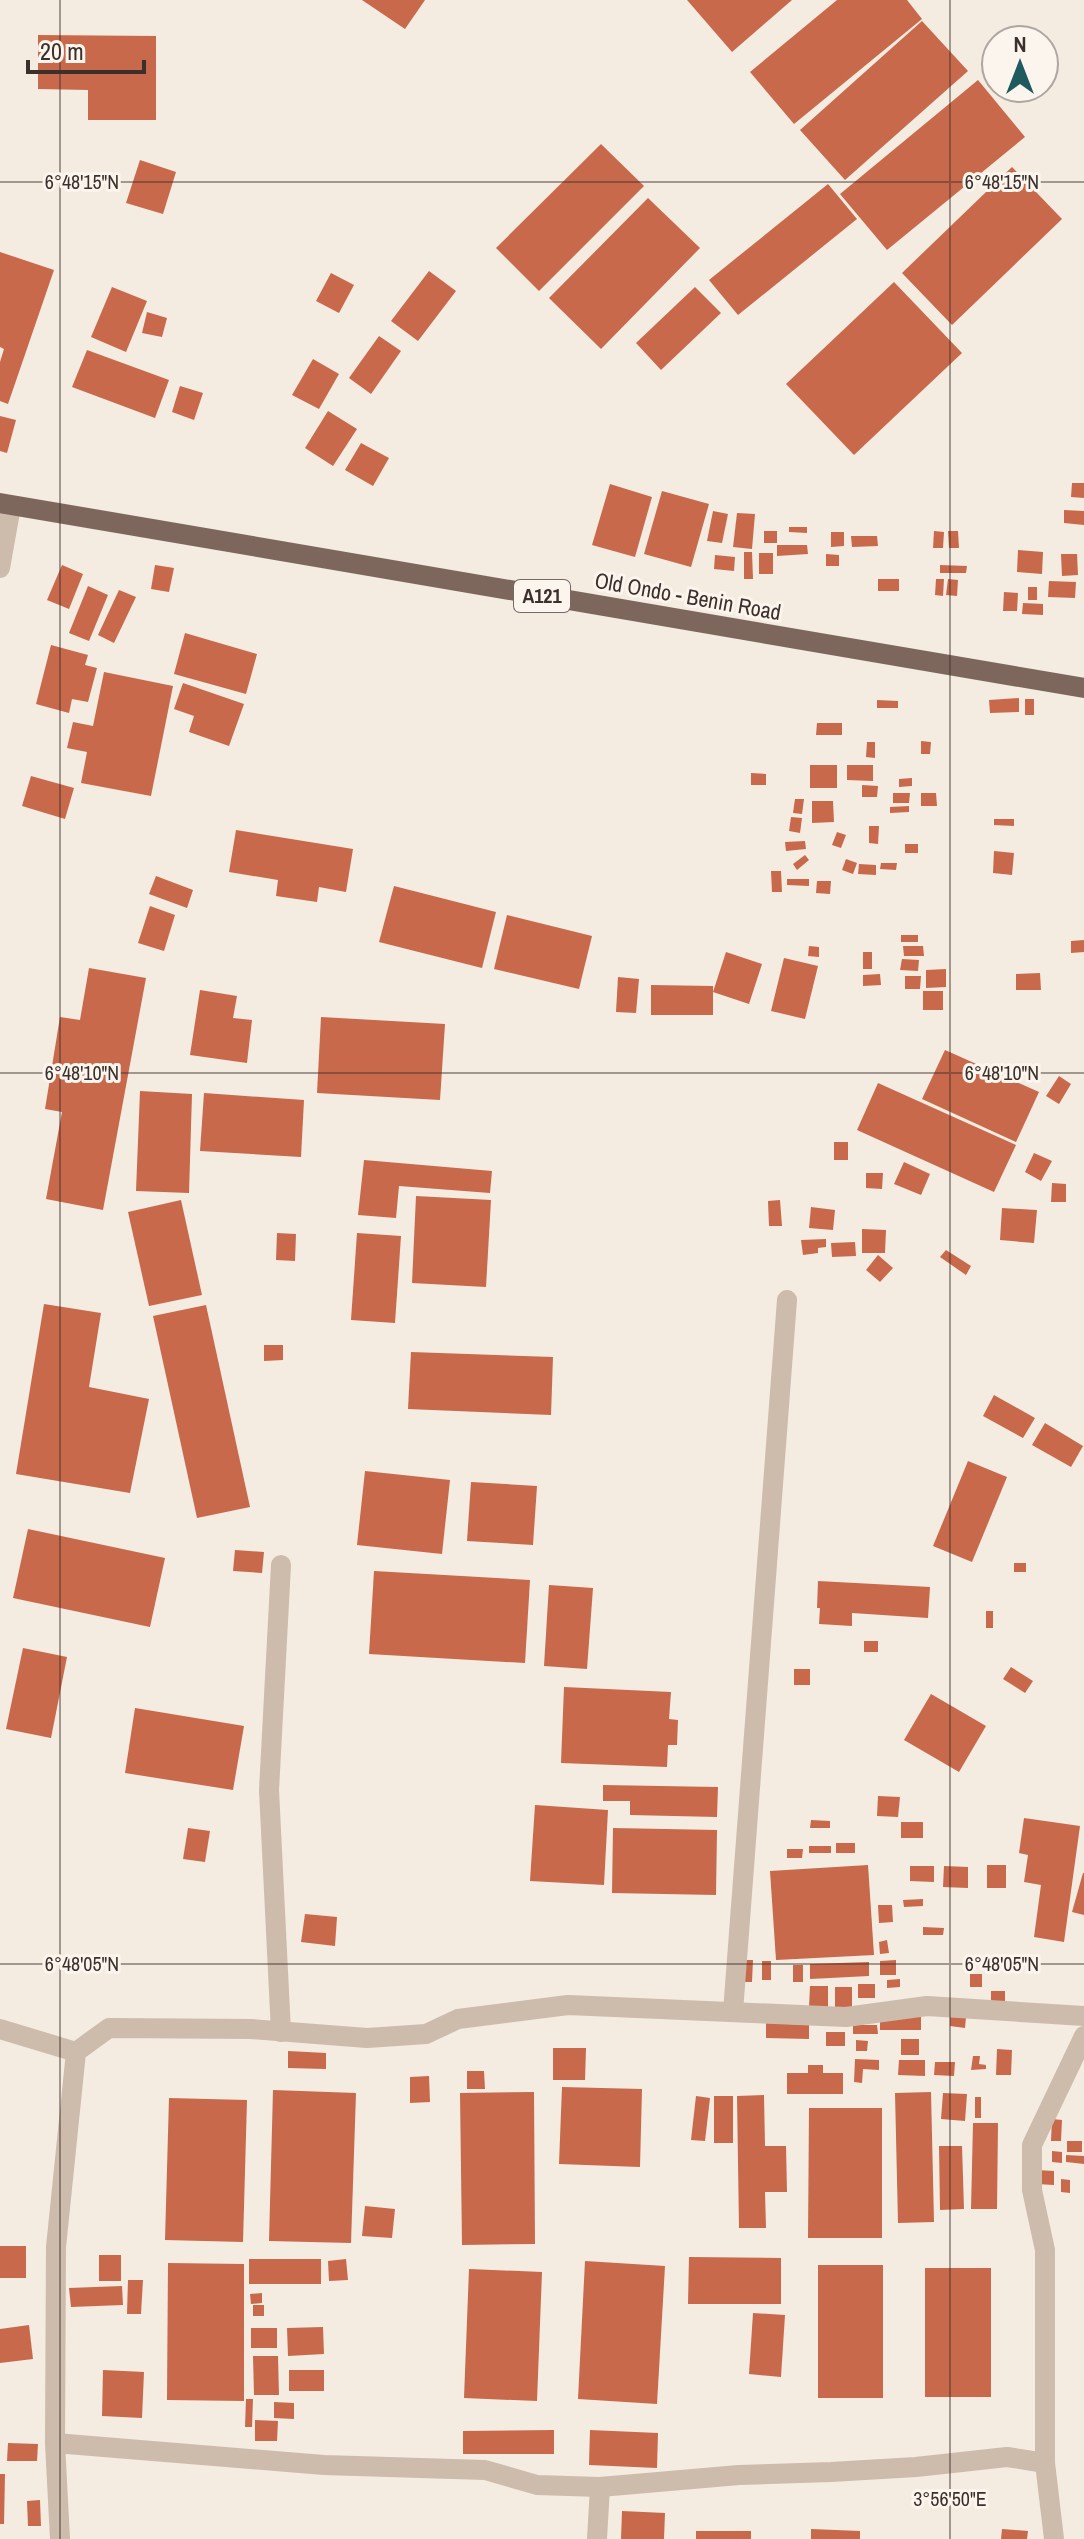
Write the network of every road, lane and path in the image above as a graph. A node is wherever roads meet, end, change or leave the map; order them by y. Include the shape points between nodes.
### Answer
1 (5, 504) edge
2 (0, 568) edge
3 (1084, 688) edge
4 (787, 1300) dead end
5 (281, 1565) dead end
6 (733, 2012) junction
7 (1084, 2016) edge
8 (0, 2029) edge
9 (281, 2032) junction
10 (1084, 2036) edge
11 (76, 2052) junction
12 (55, 2443) junction
13 (1045, 2463) junction
14 (600, 2487) junction
15 (60, 2539) edge
16 (597, 2539) edge
17 (1054, 2539) edge

1 - 2 street
1 - 3 main road, Old Ondo - Benin Road / A121
4 - 6 street
5 - 9 street via 269,1790
6 - 7 street via 846,2017 927,2006
6 - 9 street via 568,2005 458,2019 426,2034 367,2038
8 - 11 street
9 - 11 street via 109,2028
10 - 13 street via 1032,2145 1032,2190 1045,2250
11 - 12 street via 56,2247
12 - 14 street via 324,2465 485,2470 537,2485
12 - 15 street
13 - 14 street via 1007,2457
13 - 17 street
14 - 16 street

